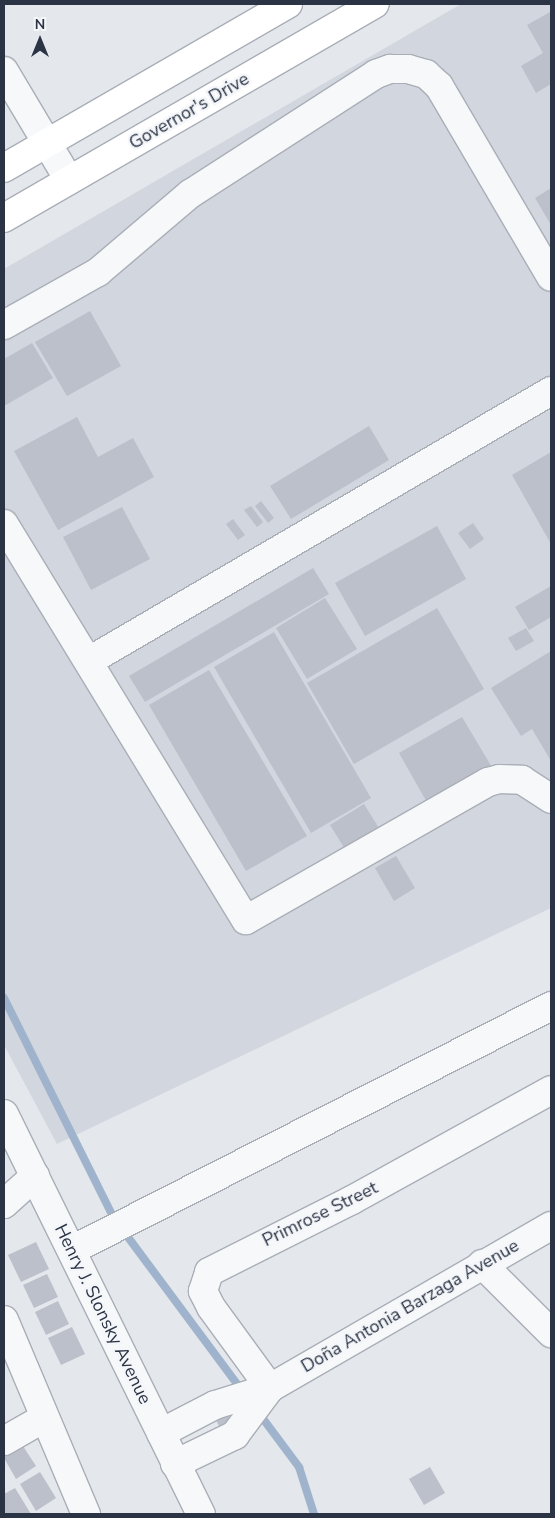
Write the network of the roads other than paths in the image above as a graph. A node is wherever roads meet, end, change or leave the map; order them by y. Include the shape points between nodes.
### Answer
1 (288, 4) edge
2 (375, 4) edge
3 (4, 71) edge
4 (47, 143) junction
5 (4, 168) edge
6 (69, 180) junction
7 (4, 218) edge
8 (551, 277) edge
9 (4, 325) edge
10 (551, 391) edge
11 (4, 524) edge
12 (89, 661) junction
13 (551, 799) edge
14 (551, 1006) edge
15 (551, 1090) edge
16 (7, 1127) edge
17 (35, 1176) junction
18 (4, 1204) edge
19 (551, 1226) edge
20 (72, 1250) junction
21 (482, 1264) junction
22 (4, 1320) edge
23 (551, 1333) edge
24 (270, 1388) junction
25 (44, 1418) junction
26 (161, 1433) junction
27 (4, 1441) edge
28 (176, 1464) junction
29 (86, 1514) edge
30 (201, 1514) edge

1 - 4 main road
2 - 6 main road, Governor's Drive
3 - 4 street
4 - 5 main road
4 - 6 street
6 - 7 main road, Governor's Drive
8 - 9 street via 439,86 426,74 390,69 376,74 190,194 98,272
10 - 12 street
11 - 12 street
12 - 13 street via 246,920 488,782 522,780
14 - 20 street
15 - 24 street, Primrose Street via 352,1200 209,1272 203,1291 211,1307
16 - 17 street, Henry J. Slonsky Avenue
17 - 18 street
17 - 20 street, Henry J. Slonsky Avenue
19 - 21 street, Doña Antonia Barzaga Avenue
20 - 26 street, Henry J. Slonsky Avenue
21 - 23 street
21 - 24 street, Doña Antonia Barzaga Avenue
22 - 25 street
24 - 26 street, Doña Antonia Barzaga Avenue via 215,1405
24 - 28 street, Doña Antonia Barzaga Avenue via 235,1435
25 - 27 street
25 - 29 street
26 - 28 street, Henry J. Slonsky Avenue
28 - 30 street, Henry J. Slonsky Avenue

